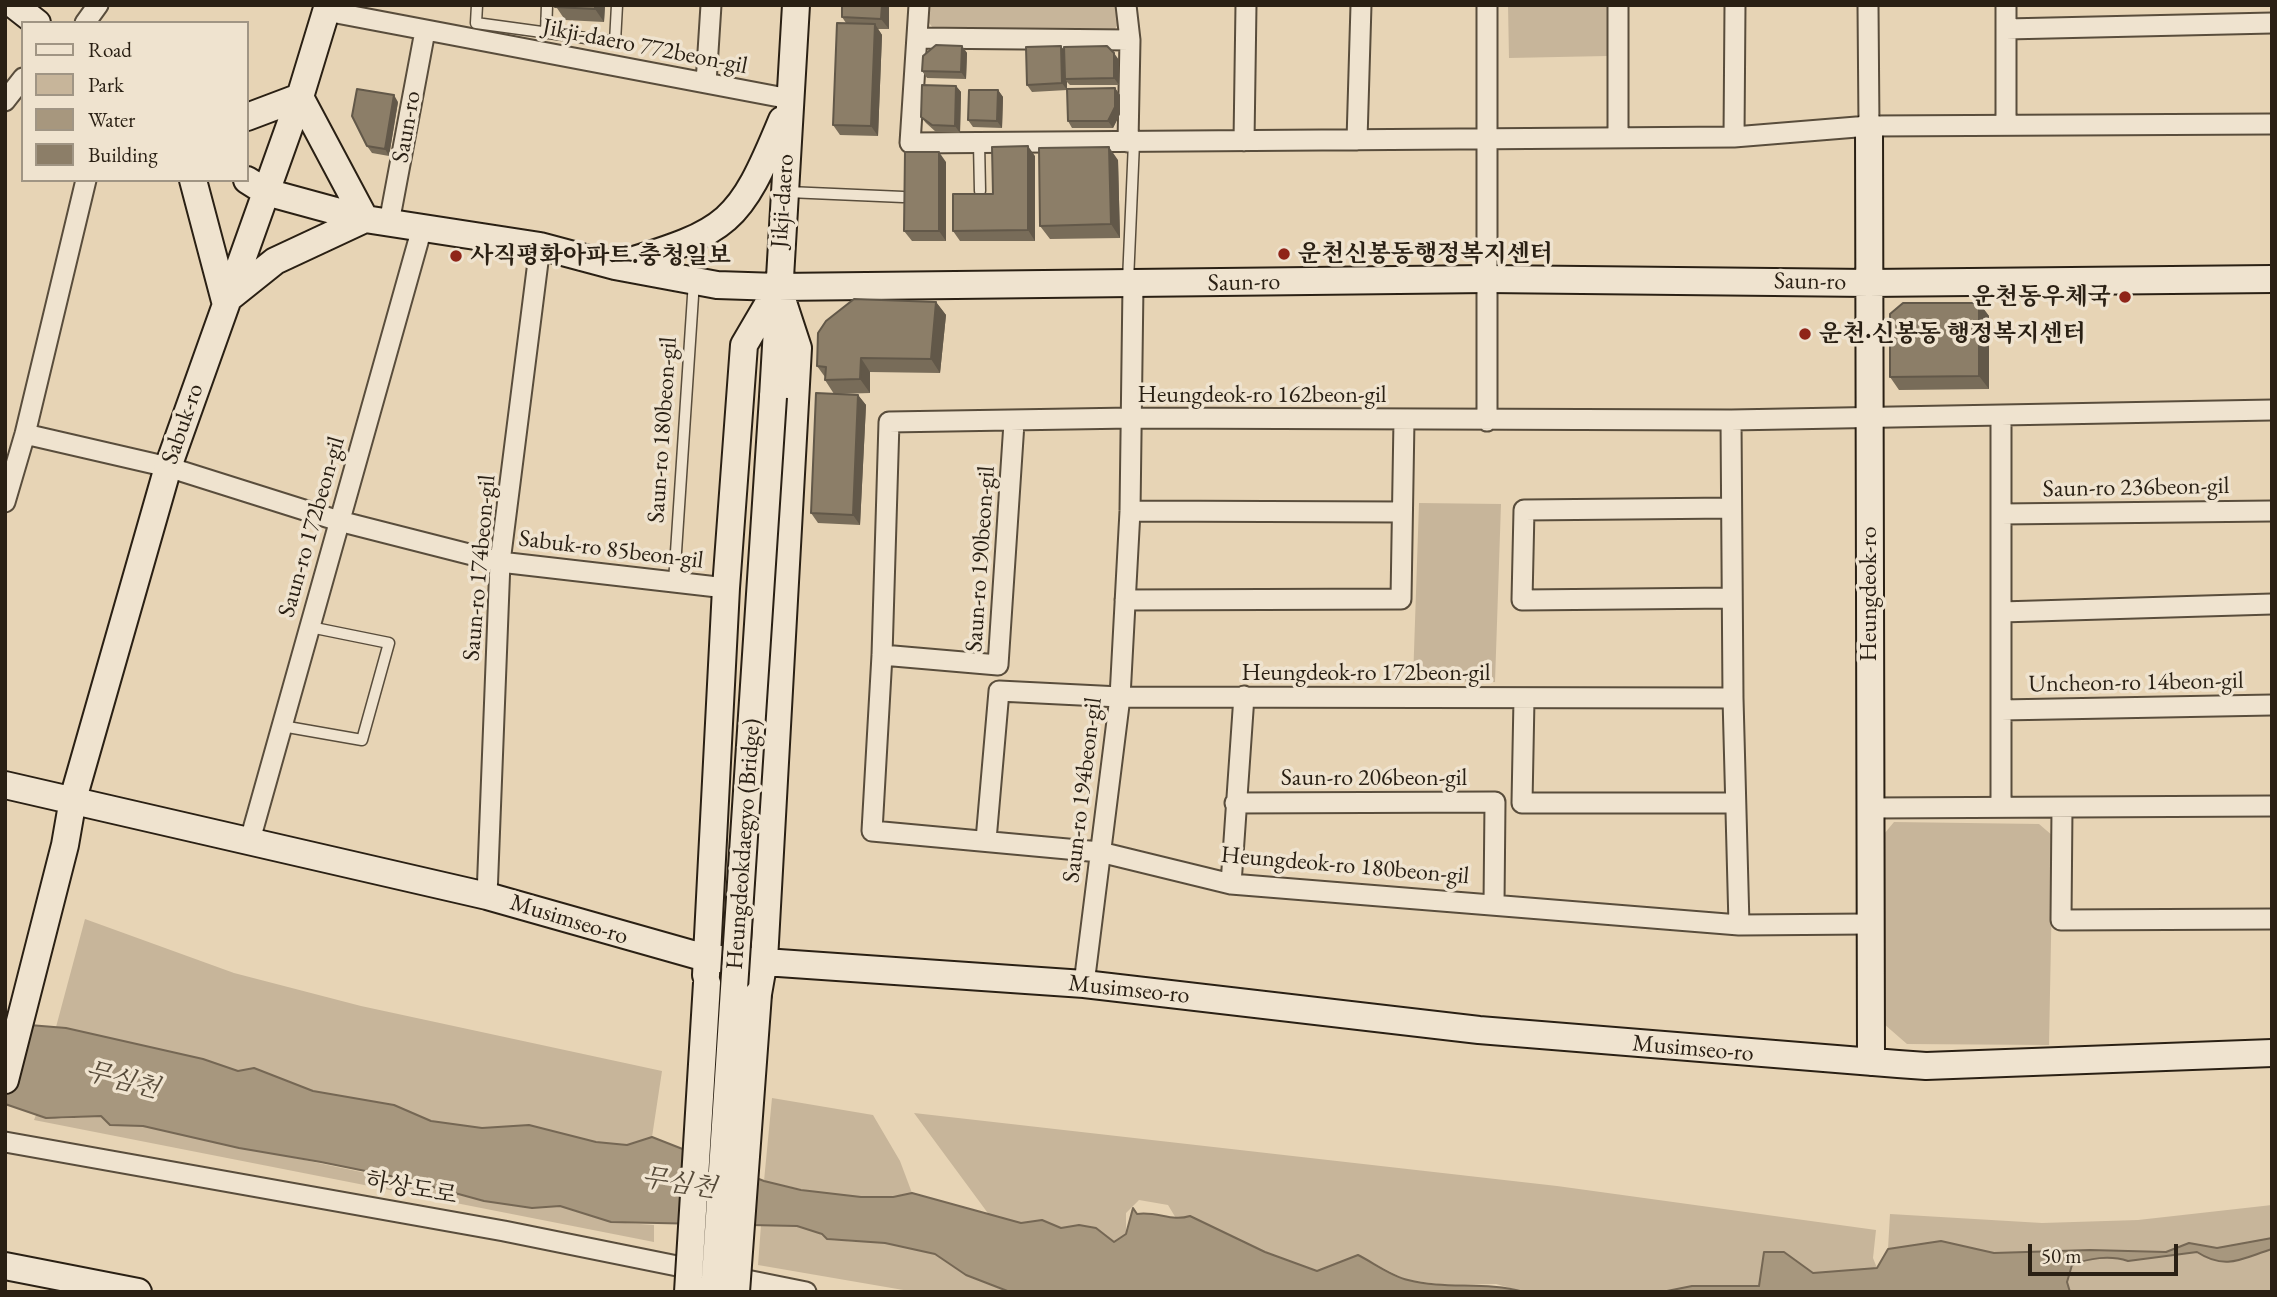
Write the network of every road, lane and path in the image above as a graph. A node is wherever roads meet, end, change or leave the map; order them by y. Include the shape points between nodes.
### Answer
1 (14, 5) edge
2 (98, 5) edge
3 (477, 5) edge
4 (547, 5) edge
5 (617, 5) edge
6 (711, 5) edge
7 (796, 5) edge
8 (919, 5) edge
9 (1126, 5) edge
10 (1246, 5) edge
11 (1362, 5) edge
12 (1487, 5) edge
13 (1618, 5) edge
14 (1735, 5) edge
15 (1868, 5) edge
16 (2006, 5) edge
17 (324, 7) edge
18 (361, 11) edge
19 (34, 21) edge
20 (86, 21) edge
21 (2272, 23) edge
22 (2006, 29) junction
23 (425, 31) junction
24 (546, 33) junction
25 (917, 38) junction
26 (1130, 40) junction
27 (21, 81) edge
28 (706, 83) junction
29 (300, 97) junction
30 (790, 99) junction
31 (5, 101) edge
32 (248, 117) edge
33 (2272, 124) edge
34 (2006, 125) junction
35 (1869, 126) junction
36 (1734, 137) junction
37 (1618, 138) junction
38 (1487, 139) junction
39 (1357, 140) junction
40 (1244, 141) junction
41 (1131, 142) junction
42 (979, 143) junction
43 (86, 182) edge
44 (194, 182) edge
45 (256, 186) edge
46 (979, 191) edge
47 (784, 192) junction
48 (903, 197) edge
49 (377, 221) junction
50 (422, 228) junction
51 (540, 246) junction
52 (615, 266) junction
53 (1487, 279) junction
54 (2272, 279) edge
55 (694, 281) junction
56 (1868, 282) junction
57 (1130, 285) junction
58 (778, 287) junction
59 (225, 301) junction
60 (774, 397) joint
61 (2272, 410) edge
62 (2001, 416) junction
63 (1131, 418) junction
64 (1868, 419) junction
65 (1404, 420) junction
66 (1731, 420) junction
67 (1487, 421) junction
68 (1014, 423) junction
69 (25, 434) junction
70 (168, 467) junction
71 (5, 502) edge
72 (1731, 508) junction
73 (1130, 511) junction
74 (2272, 511) edge
75 (1402, 512) junction
76 (2001, 514) junction
77 (339, 521) junction
78 (500, 562) junction
79 (674, 582) junction
80 (726, 588) junction
81 (1731, 598) junction
82 (1125, 600) junction
83 (2272, 604) edge
84 (2001, 611) junction
85 (310, 627) junction
86 (882, 655) junction
87 (1244, 696) junction
88 (1120, 697) junction
89 (1732, 698) junction
90 (1524, 699) junction
91 (2272, 705) edge
92 (2001, 710) junction
93 (282, 726) junction
94 (5, 785) edge
95 (73, 799) junction
96 (1235, 803) junction
97 (1735, 803) junction
98 (2001, 806) junction
99 (2272, 806) edge
100 (1871, 808) junction
101 (2062, 808) junction
102 (250, 840) junction
103 (986, 840) junction
104 (1100, 852) junction
105 (1231, 884) junction
106 (487, 895) junction
107 (1493, 904) junction
108 (2272, 919) edge
109 (1868, 924) junction
110 (1739, 925) junction
111 (764, 960) junction
112 (706, 971) junction
113 (1083, 984) junction
114 (2272, 1053) edge
115 (1871, 1062) junction
116 (5, 1080) edge
117 (5, 1142) edge
118 (5, 1266) edge
119 (138, 1292) edge
120 (688, 1292) edge
121 (714, 1292) edge
122 (736, 1292) edge
123 (806, 1292) edge

1 - 19 street
2 - 20 street
3 - 24 lane via 476,23
4 - 24 lane
5 - 24 lane via 615,42
6 - 28 street
7 - 30 street, Jikji-daero
8 - 25 street
9 - 26 street
10 - 40 street
11 - 39 street
12 - 38 street
13 - 37 street
14 - 36 street
15 - 35 street, Heungdeok-ro
16 - 22 street
17 - 18 street, Jikji-daero 772beon-gil
17 - 29 street, Sabuk-ro
18 - 23 street, Jikji-daero 772beon-gil
21 - 22 street
22 - 34 street
23 - 28 street, Jikji-daero 772beon-gil
23 - 49 street, Saun-ro
25 - 26 street
25 - 42 street via 910,143
26 - 41 street
27 - 31 street
28 - 30 street, Jikji-daero 772beon-gil
29 - 32 street
29 - 45 street, Sabuk-ro
29 - 49 street
30 - 47 street, Jikji-daero
30 - 52 street via 748,194 732,215 690,242
33 - 34 street
34 - 35 street
35 - 36 street
35 - 56 street, Heungdeok-ro
36 - 37 street
37 - 38 street
38 - 39 street
38 - 53 street
39 - 40 street
40 - 41 street
41 - 42 street
41 - 57 lane
42 - 46 lane
43 - 69 street
44 - 59 street
45 - 49 street, Saun-ro
45 - 59 street, Sabuk-ro
47 - 48 lane
47 - 58 street, Jikji-daero
49 - 50 street, Saun-ro
49 - 59 street via 275,261
50 - 51 street, Saun-ro
50 - 77 street, Saun-ro 172beon-gil
51 - 52 street, Saun-ro
51 - 78 street, Saun-ro 174beon-gil
52 - 55 street, Saun-ro
53 - 56 street, Saun-ro
53 - 57 street, Saun-ro
53 - 67 street
54 - 56 street, Saun-ro
55 - 58 street, Saun-ro
55 - 79 lane, Saun-ro 180beon-gil
56 - 64 street, Heungdeok-ro
57 - 58 street, Saun-ro
57 - 63 street, Saun-ro 194beon-gil
58 - 60 street, Jikji-daero
58 - 80 street via 744,345
58 - 111 street via 798,348
59 - 70 street, Sabuk-ro
60 - 121 street, Heungdeokdaegyo (Bridge), bridge
61 - 62 street, Heungdeok-ro 162beon-gil
62 - 64 street, Heungdeok-ro 162beon-gil
62 - 76 street
63 - 65 street, Heungdeok-ro 162beon-gil
63 - 68 street, Heungdeok-ro 162beon-gil
63 - 73 street, Saun-ro 194beon-gil
64 - 66 street, Heungdeok-ro 162beon-gil
64 - 100 street, Heungdeok-ro
65 - 67 street, Heungdeok-ro 162beon-gil
65 - 75 street
66 - 67 street, Heungdeok-ro 162beon-gil
66 - 72 street
68 - 86 street, Heungdeok-ro 162beon-gil via 889,422
68 - 86 street, Saun-ro 190beon-gil via 998,665
69 - 70 street, Sabuk-ro 85beon-gil
69 - 71 street
70 - 77 street, Sabuk-ro 85beon-gil
70 - 95 street, Sabuk-ro
72 - 81 street
72 - 81 street via 1524,510 1522,600
73 - 75 street
73 - 82 street, Saun-ro 194beon-gil
74 - 76 street, Saun-ro 236beon-gil
75 - 82 street via 1401,599
76 - 84 street
77 - 78 street, Sabuk-ro 85beon-gil
77 - 85 street, Saun-ro 172beon-gil
78 - 79 street, Sabuk-ro 85beon-gil
78 - 106 street, Saun-ro 174beon-gil
79 - 80 street, Sabuk-ro 85beon-gil
80 - 112 street
81 - 89 street
82 - 88 street, Saun-ro 194beon-gil
83 - 84 street
84 - 92 street
85 - 93 street, Saun-ro 172beon-gil
85 - 93 lane via 389,643 362,740
86 - 103 street, Heungdeok-ro 180beon-gil via 872,831
87 - 88 street, Heungdeok-ro 172beon-gil
87 - 90 street, Heungdeok-ro 172beon-gil
87 - 96 street
88 - 103 street, Heungdeok-ro 172beon-gil via 999,691
88 - 104 street, Saun-ro 194beon-gil
89 - 90 street, Heungdeok-ro 172beon-gil
89 - 97 street
90 - 97 street via 1522,803
91 - 92 street, Uncheon-ro 14beon-gil
92 - 98 street
93 - 102 street, Saun-ro 172beon-gil
94 - 95 street, Musimseo-ro
95 - 102 street, Musimseo-ro
95 - 116 street, Sabuk-ro
96 - 105 street
96 - 107 street, Saun-ro 206beon-gil via 1494,803
97 - 110 street
98 - 100 street
98 - 101 street
99 - 101 street
100 - 109 street, Heungdeok-ro
101 - 108 street via 2061,920
102 - 106 street, Musimseo-ro
103 - 104 street, Heungdeok-ro 180beon-gil
104 - 105 street, Heungdeok-ro 180beon-gil
104 - 113 street, Saun-ro 194beon-gil
105 - 107 street, Heungdeok-ro 180beon-gil
106 - 112 street, Musimseo-ro
107 - 110 street, Heungdeok-ro 180beon-gil
109 - 110 street, Heungdeok-ro 180beon-gil
109 - 115 street, Heungdeok-ro
111 - 112 street, Musimseo-ro
111 - 113 street, Musimseo-ro
111 - 122 street, bridge
112 - 120 street, bridge
113 - 115 street, Musimseo-ro via 1479,1030
114 - 115 street, Musimseo-ro via 1926,1066
117 - 123 street, 하상도로 via 504,1231
118 - 119 street

